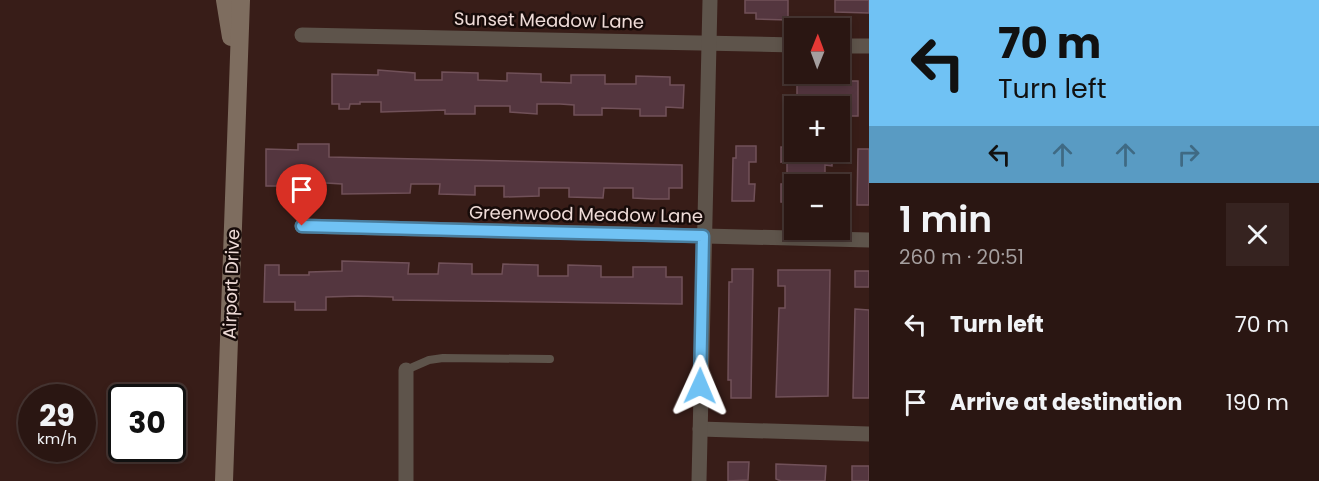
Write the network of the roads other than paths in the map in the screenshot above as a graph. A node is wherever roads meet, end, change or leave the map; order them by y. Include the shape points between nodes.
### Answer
1 (225, 0) edge
2 (241, 0) edge
3 (710, 0) edge
4 (302, 35) dead end
5 (709, 43) junction
6 (784, 45) edge
7 (850, 46) edge
8 (869, 46) edge
9 (238, 87) junction
10 (302, 226) dead end
11 (703, 236) junction
12 (869, 240) edge
13 (550, 359) dead end
14 (406, 370) joint
15 (700, 429) junction
16 (869, 434) edge
17 (224, 481) edge
18 (406, 481) edge
19 (699, 481) edge

1 - 9 main road, Airport Drive
2 - 9 main road, Airport Drive
3 - 5 street
4 - 5 street, Sunset Meadow Lane
5 - 6 street, Sunset Meadow Lane
5 - 11 street
7 - 8 street
9 - 17 main road, Airport Drive
10 - 11 street, Greenwood Meadow Lane
11 - 12 street, Greenwood Meadow Lane
11 - 15 street
13 - 14 lane via 443,358
14 - 18 street
15 - 16 street
15 - 19 street

